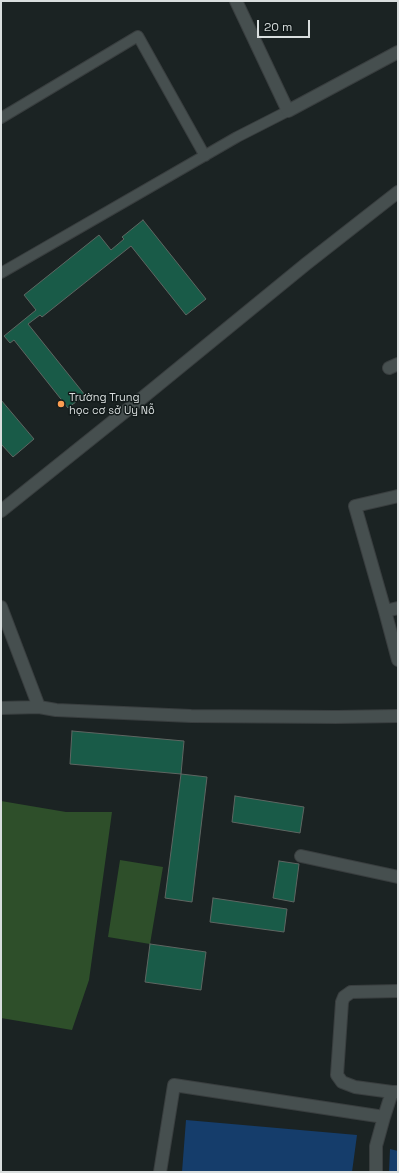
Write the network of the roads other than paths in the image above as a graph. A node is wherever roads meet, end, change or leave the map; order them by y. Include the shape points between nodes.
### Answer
1 (236, 1) edge
2 (398, 52) edge
3 (288, 111) junction
4 (1, 118) edge
5 (205, 156) junction
6 (398, 192) edge
7 (1, 273) edge
8 (398, 496) edge
9 (1, 511) edge
10 (1, 607) edge
11 (398, 608) edge
12 (385, 611) junction
13 (398, 660) edge
14 (39, 707) junction
15 (1, 708) edge
16 (398, 716) edge
17 (301, 856) dead end
18 (398, 877) edge
19 (398, 991) edge
20 (395, 1092) edge
21 (384, 1117) junction
22 (160, 1172) edge
23 (376, 1172) edge

1 - 3 street
2 - 3 street
3 - 5 lane
4 - 5 lane via 138,36
5 - 7 lane
6 - 9 street
8 - 12 street via 355,506
10 - 14 street
11 - 12 street
12 - 13 street
14 - 15 street
14 - 16 street via 191,716
17 - 18 street
19 - 20 street via 351,992 344,997 337,1075 342,1082 355,1087
20 - 21 street
21 - 22 street via 174,1085
21 - 23 street via 376,1146

